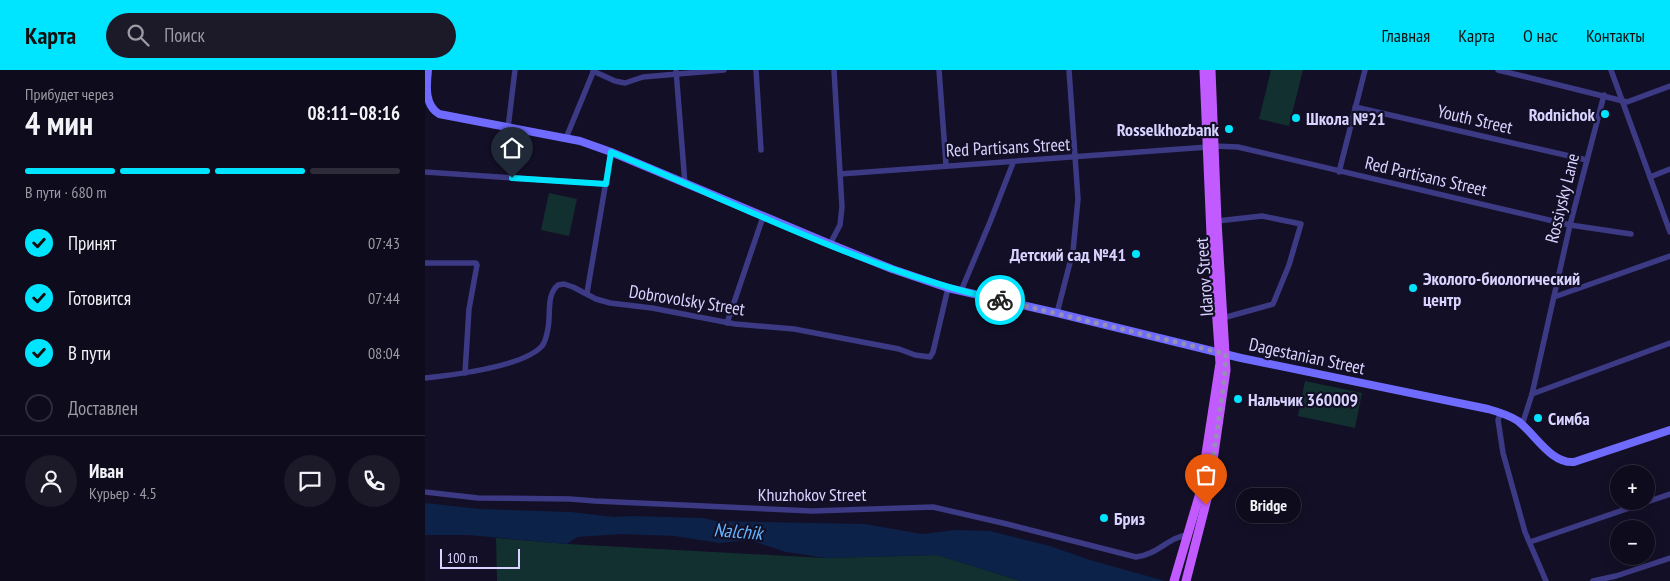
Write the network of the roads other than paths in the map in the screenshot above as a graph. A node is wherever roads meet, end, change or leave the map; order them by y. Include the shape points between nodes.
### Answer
1 (427, 70) edge
2 (515, 70) edge
3 (724, 70) edge
4 (756, 70) edge
5 (834, 70) edge
6 (939, 70) edge
7 (1069, 70) edge
8 (1204, 70) edge
9 (1211, 70) edge
10 (1365, 70) edge
11 (1497, 70) edge
12 (1611, 70) edge
13 (594, 71) edge
14 (676, 72) edge
15 (1670, 86) edge
16 (1604, 95) junction
17 (1621, 101) junction
18 (1355, 107) junction
19 (426, 109) edge
20 (508, 128) junction
21 (565, 138) junction
22 (1211, 147) junction
23 (761, 150) dead end
24 (611, 152) junction
25 (1076, 158) junction
26 (1587, 160) junction
27 (1013, 163) junction
28 (946, 165) junction
29 (1670, 169) edge
30 (425, 172) edge
31 (1339, 172) junction
32 (840, 174) junction
33 (1650, 177) junction
34 (606, 184) junction
35 (685, 184) junction
36 (763, 217) junction
37 (1217, 221) junction
38 (1570, 225) junction
39 (1670, 232) edge
40 (1631, 234) dead end
41 (830, 244) junction
42 (1670, 256) edge
43 (425, 263) edge
44 (948, 288) junction
45 (961, 291) junction
46 (587, 293) junction
47 (1554, 298) junction
48 (1057, 312) junction
49 (1223, 318) junction
50 (727, 323) junction
51 (1670, 343) edge
52 (1223, 353) junction
53 (465, 373) junction
54 (425, 378) edge
55 (1532, 394) junction
56 (1501, 412) junction
57 (1522, 425) junction
58 (1670, 430) edge
59 (425, 492) edge
60 (1670, 494) edge
61 (1188, 535) junction
62 (1530, 542) junction
63 (1670, 558) edge
64 (1174, 581) edge
65 (1186, 581) edge
66 (1546, 581) edge
67 (1593, 581) edge

1 - 19 street
2 - 20 street
3 - 14 street
4 - 23 street
5 - 32 street
6 - 28 street
7 - 25 street
8 - 22 main road, Idarov Street
9 - 22 main road, Idarov Street
10 - 18 street
11 - 16 street
12 - 17 street
13 - 14 street via 625,82
13 - 21 street
14 - 35 street
15 - 17 street via 1627,102
16 - 17 street
16 - 26 street, Rossiysky Lane
17 - 33 street
18 - 26 street, Youth Street
18 - 31 street
19 - 20 street, Dagestanian Street
20 - 21 street, Dagestanian Street
21 - 24 street, Dagestanian Street
22 - 25 street, Red Partisans Street
22 - 31 street, Red Partisans Street via 1240,148
22 - 37 main road, Idarov Street
22 - 52 main road, Idarov Street via 1211,235
24 - 34 street
24 - 35 street, Dagestanian Street
25 - 27 street, Red Partisans Street
25 - 48 street via 1078,199 1073,251
26 - 38 street, Rossiysky Lane
27 - 28 street, Red Partisans Street
27 - 45 street
28 - 32 street, Red Partisans Street
29 - 33 street
30 - 34 street
31 - 38 street, Red Partisans Street
32 - 41 street via 842,216
33 - 39 street
34 - 46 street
35 - 36 street, Dagestanian Street
36 - 41 street, Dagestanian Street
36 - 50 street
37 - 49 main road, Idarov Street
37 - 49 street via 1262,216 1299,223 1301,228 1273,304
38 - 40 street, Red Partisans Street
38 - 47 street, Rossiysky Lane
41 - 44 street, Dagestanian Street
42 - 47 street
43 - 53 street via 476,263
44 - 45 street, Dagestanian Street
44 - 50 street, Dobrovolsky Street via 930,357 794,329
45 - 48 street, Dagestanian Street
46 - 50 street, Dobrovolsky Street via 610,303 661,309
46 - 53 street, Dobrovolsky Street via 564,284 555,286 551,293 549,324 543,345 503,364
47 - 55 street, Rossiysky Lane
48 - 52 street, Dagestanian Street
49 - 52 main road, Idarov Street
51 - 55 street
52 - 56 street, Dagestanian Street
52 - 61 main road, Idarov Street via 1204,471
52 - 65 main road, Idarov Street via 1224,383 1208,495
53 - 54 street, Dobrovolsky Street
55 - 57 street, Rossiysky Lane
56 - 57 street, Dagestanian Street
56 - 62 street via 1498,420 1500,440
57 - 58 street, Dagestanian Street via 1563,462
59 - 61 street, Khuzhokov Street via 478,498 570,499 811,511 933,507 1136,557 1156,552 1175,538
60 - 62 street
61 - 64 main road, Idarov Street
62 - 66 street
63 - 67 street

